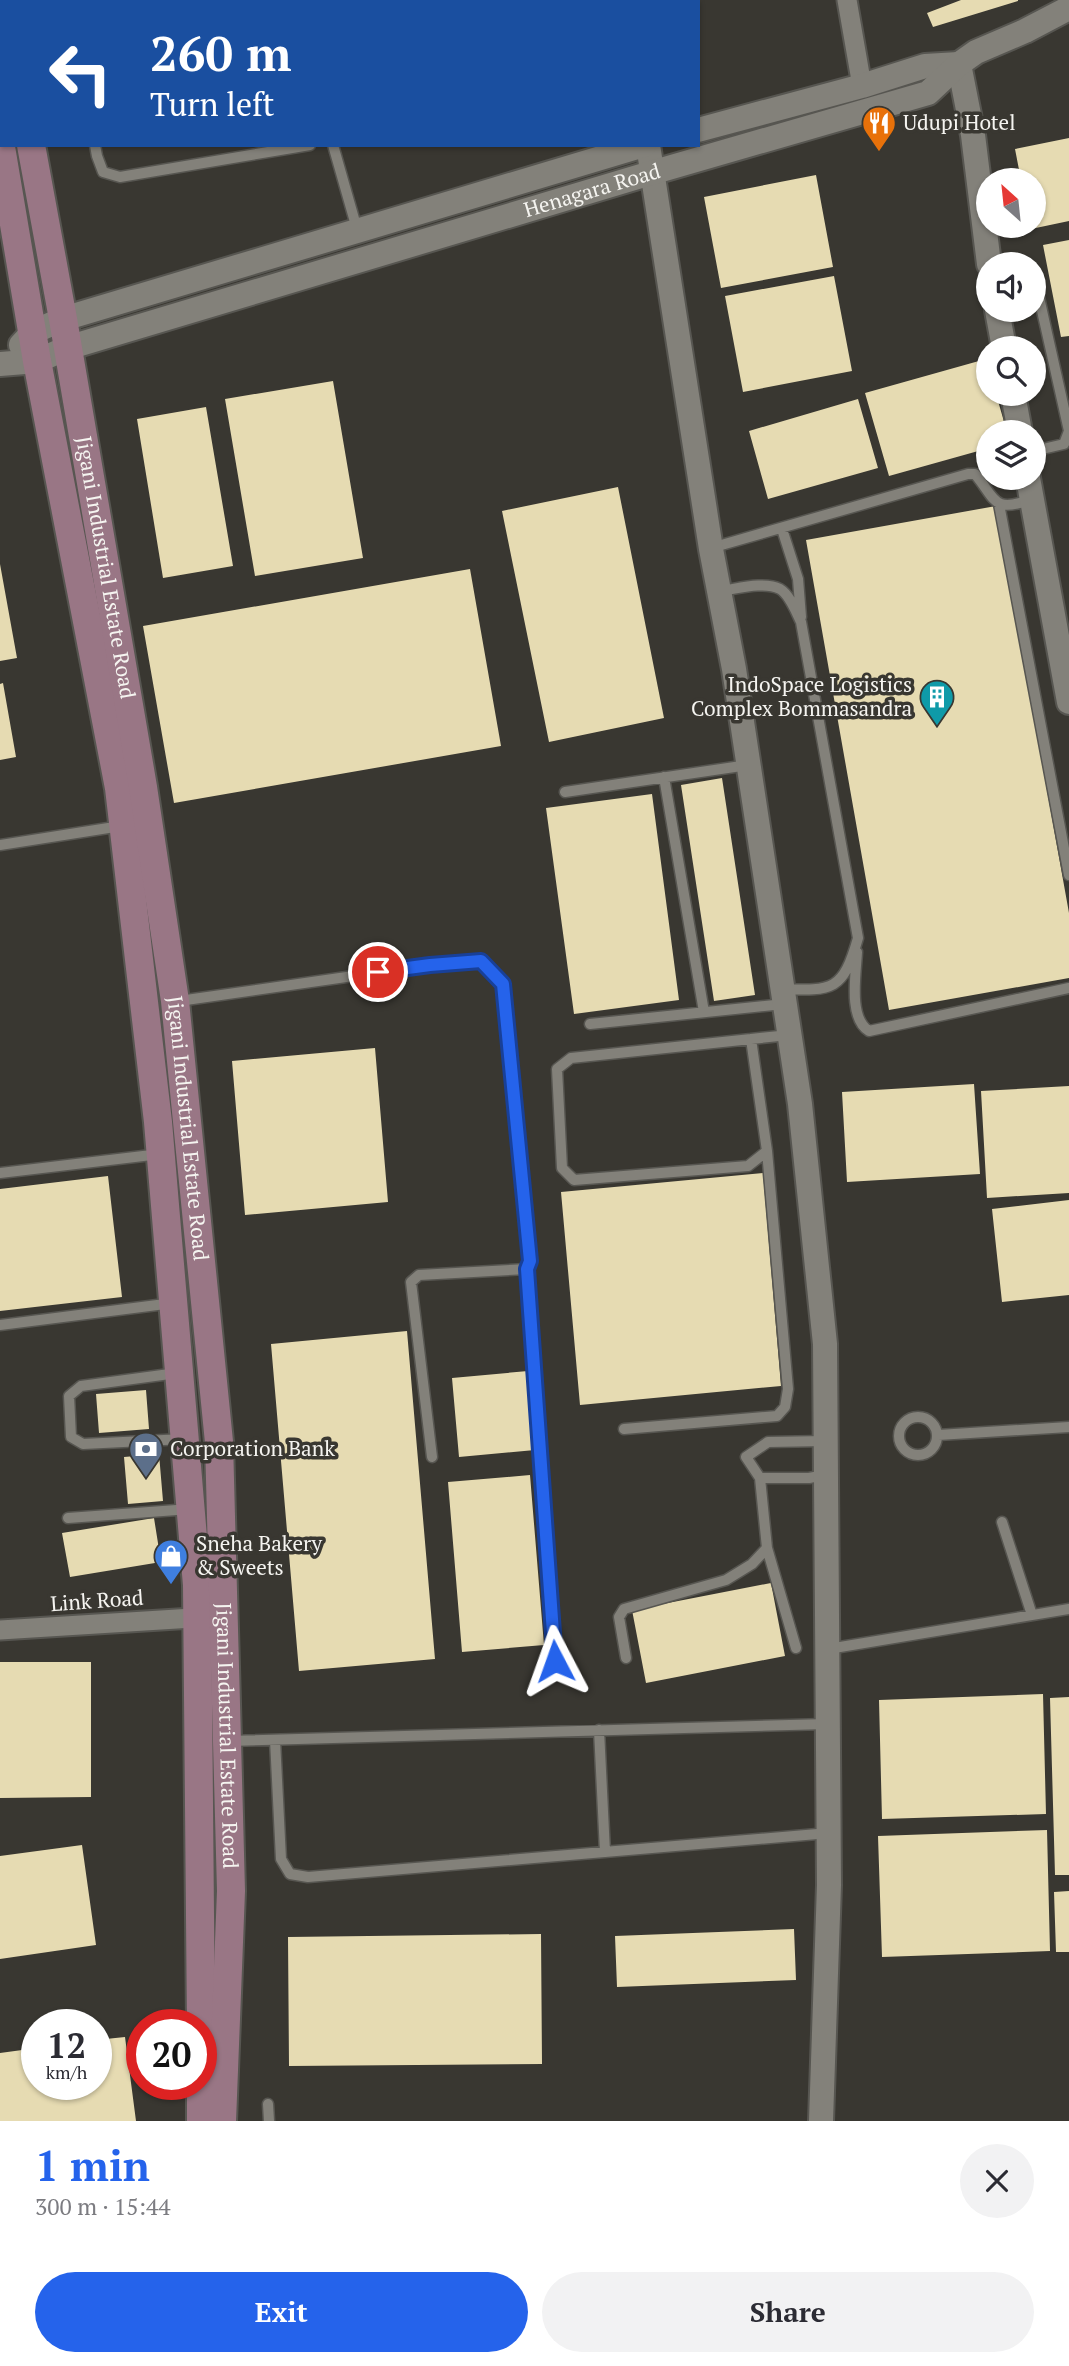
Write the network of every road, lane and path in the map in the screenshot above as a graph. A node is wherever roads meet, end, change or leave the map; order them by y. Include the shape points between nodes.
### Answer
1 (847, 0) edge
2 (1069, 8) edge
3 (959, 64) junction
4 (862, 86) junction
5 (700, 129) edge
6 (1, 147) edge
7 (31, 147) edge
8 (95, 147) edge
9 (298, 147) edge
10 (334, 147) edge
11 (639, 147) edge
12 (646, 147) edge
13 (651, 173) junction
14 (357, 230) junction
15 (988, 252) edge
16 (63, 319) junction
17 (1045, 322) edge
18 (33, 331) junction
19 (67, 348) junction
20 (37, 361) junction
21 (2, 364) edge
22 (1046, 448) edge
23 (1029, 490) edge
24 (1030, 490) edge
25 (999, 504) junction
26 (782, 529) junction
27 (711, 549) junction
28 (719, 591) junction
29 (801, 622) junction
30 (1069, 702) edge
31 (749, 765) junction
32 (664, 777) junction
33 (565, 792) dead end
34 (124, 826) junction
35 (0, 845) edge
36 (1069, 875) edge
37 (858, 938) junction
38 (1069, 988) edge
39 (783, 996) junction
40 (175, 1001) junction
41 (704, 1012) junction
42 (590, 1024) dead end
43 (789, 1035) junction
44 (751, 1039) junction
45 (767, 1151) junction
46 (160, 1154) junction
47 (0, 1173) edge
48 (527, 1269) junction
49 (173, 1303) junction
50 (0, 1325) edge
51 (179, 1373) junction
52 (1069, 1427) edge
53 (624, 1429) dead end
54 (937, 1435) dead end
55 (184, 1439) junction
56 (825, 1441) junction
57 (432, 1457) dead end
58 (825, 1475) junction
59 (760, 1478) junction
60 (190, 1509) junction
61 (68, 1518) dead end
62 (1002, 1522) dead end
63 (767, 1548) junction
64 (1069, 1609) edge
65 (1032, 1615) junction
66 (211, 1617) junction
67 (0, 1630) edge
68 (796, 1648) dead end
69 (827, 1650) junction
70 (626, 1658) dead end
71 (555, 1661) dead end
72 (827, 1724) junction
73 (599, 1730) junction
74 (275, 1740) junction
75 (227, 1741) junction
76 (829, 1833) junction
77 (605, 1852) junction
78 (201, 2009) edge
79 (201, 2100) edge
80 (268, 2104) dead end
81 (201, 2121) edge
82 (222, 2121) edge
83 (269, 2121) edge
84 (821, 2121) edge

1 - 4 street
2 - 3 street
3 - 4 street via 925,66
3 - 13 street, Henagara Road via 928,93
3 - 15 street
4 - 5 street
6 - 18 main road, Jigani Industrial Estate Road
7 - 16 main road, Jigani Industrial Estate Road
8 - 9 lane via 103,172 120,177
10 - 14 lane
11 - 14 street, Henagara Road
12 - 13 street
13 - 19 street, Henagara Road
13 - 27 street
14 - 16 street, Henagara Road
16 - 18 street, Henagara Road
16 - 19 main road, Jigani Industrial Estate Road
17 - 22 lane via 1069,431 1064,444
18 - 20 main road, Jigani Industrial Estate Road
18 - 21 street
19 - 20 street, Henagara Road
19 - 40 main road, Jigani Industrial Estate Road
20 - 21 street, Henagara Road
20 - 34 main road, Jigani Industrial Estate Road
23 - 25 lane via 1013,506
24 - 30 street
25 - 26 lane via 975,474 968,474
25 - 36 lane
26 - 27 lane
26 - 29 lane via 798,579
27 - 28 street
28 - 29 lane via 766,586 781,590
28 - 31 street
29 - 37 lane
31 - 32 lane
31 - 39 street
32 - 33 lane
32 - 41 lane
34 - 35 lane
34 - 46 main road, Jigani Industrial Estate Road
37 - 38 lane via 856,1009 858,1021 869,1031
37 - 39 lane via 849,966 829,988
39 - 41 lane
39 - 43 street
40 - 48 lane via 481,961 503,984 530,1261
40 - 66 main road, Jigani Industrial Estate Road via 219,1442
41 - 42 lane
43 - 44 lane
43 - 56 street via 825,1344
44 - 45 lane
44 - 45 lane via 571,1058 557,1069 562,1168 573,1180 748,1166
45 - 53 lane via 788,1390 785,1407 777,1416
46 - 47 lane
46 - 49 main road, Jigani Industrial Estate Road
48 - 57 lane via 419,1276 411,1282
48 - 71 lane
49 - 50 lane
49 - 51 main road, Jigani Industrial Estate Road
51 - 55 main road, Jigani Industrial Estate Road
51 - 55 lane via 81,1386 69,1396 71,1437 83,1444
52 - 54 lane
55 - 60 main road, Jigani Industrial Estate Road
56 - 58 street
56 - 59 lane via 768,1443 746,1457
58 - 59 lane
58 - 69 street
59 - 63 lane
60 - 61 lane
60 - 66 main road, Jigani Industrial Estate Road via 197,1585
62 - 65 lane
63 - 68 lane
63 - 70 lane via 726,1580 624,1609 620,1617
64 - 65 lane
65 - 69 lane
66 - 67 street, Link Road
66 - 75 main road, Jigani Industrial Estate Road
66 - 78 main road, Jigani Industrial Estate Road
69 - 72 street
72 - 73 lane
72 - 76 street
73 - 74 lane
73 - 77 lane
74 - 75 lane
74 - 77 lane via 281,1860 290,1874 308,1877
75 - 82 main road, Jigani Industrial Estate Road via 231,1891
76 - 77 lane
76 - 84 street
79 - 81 main road
80 - 83 lane

